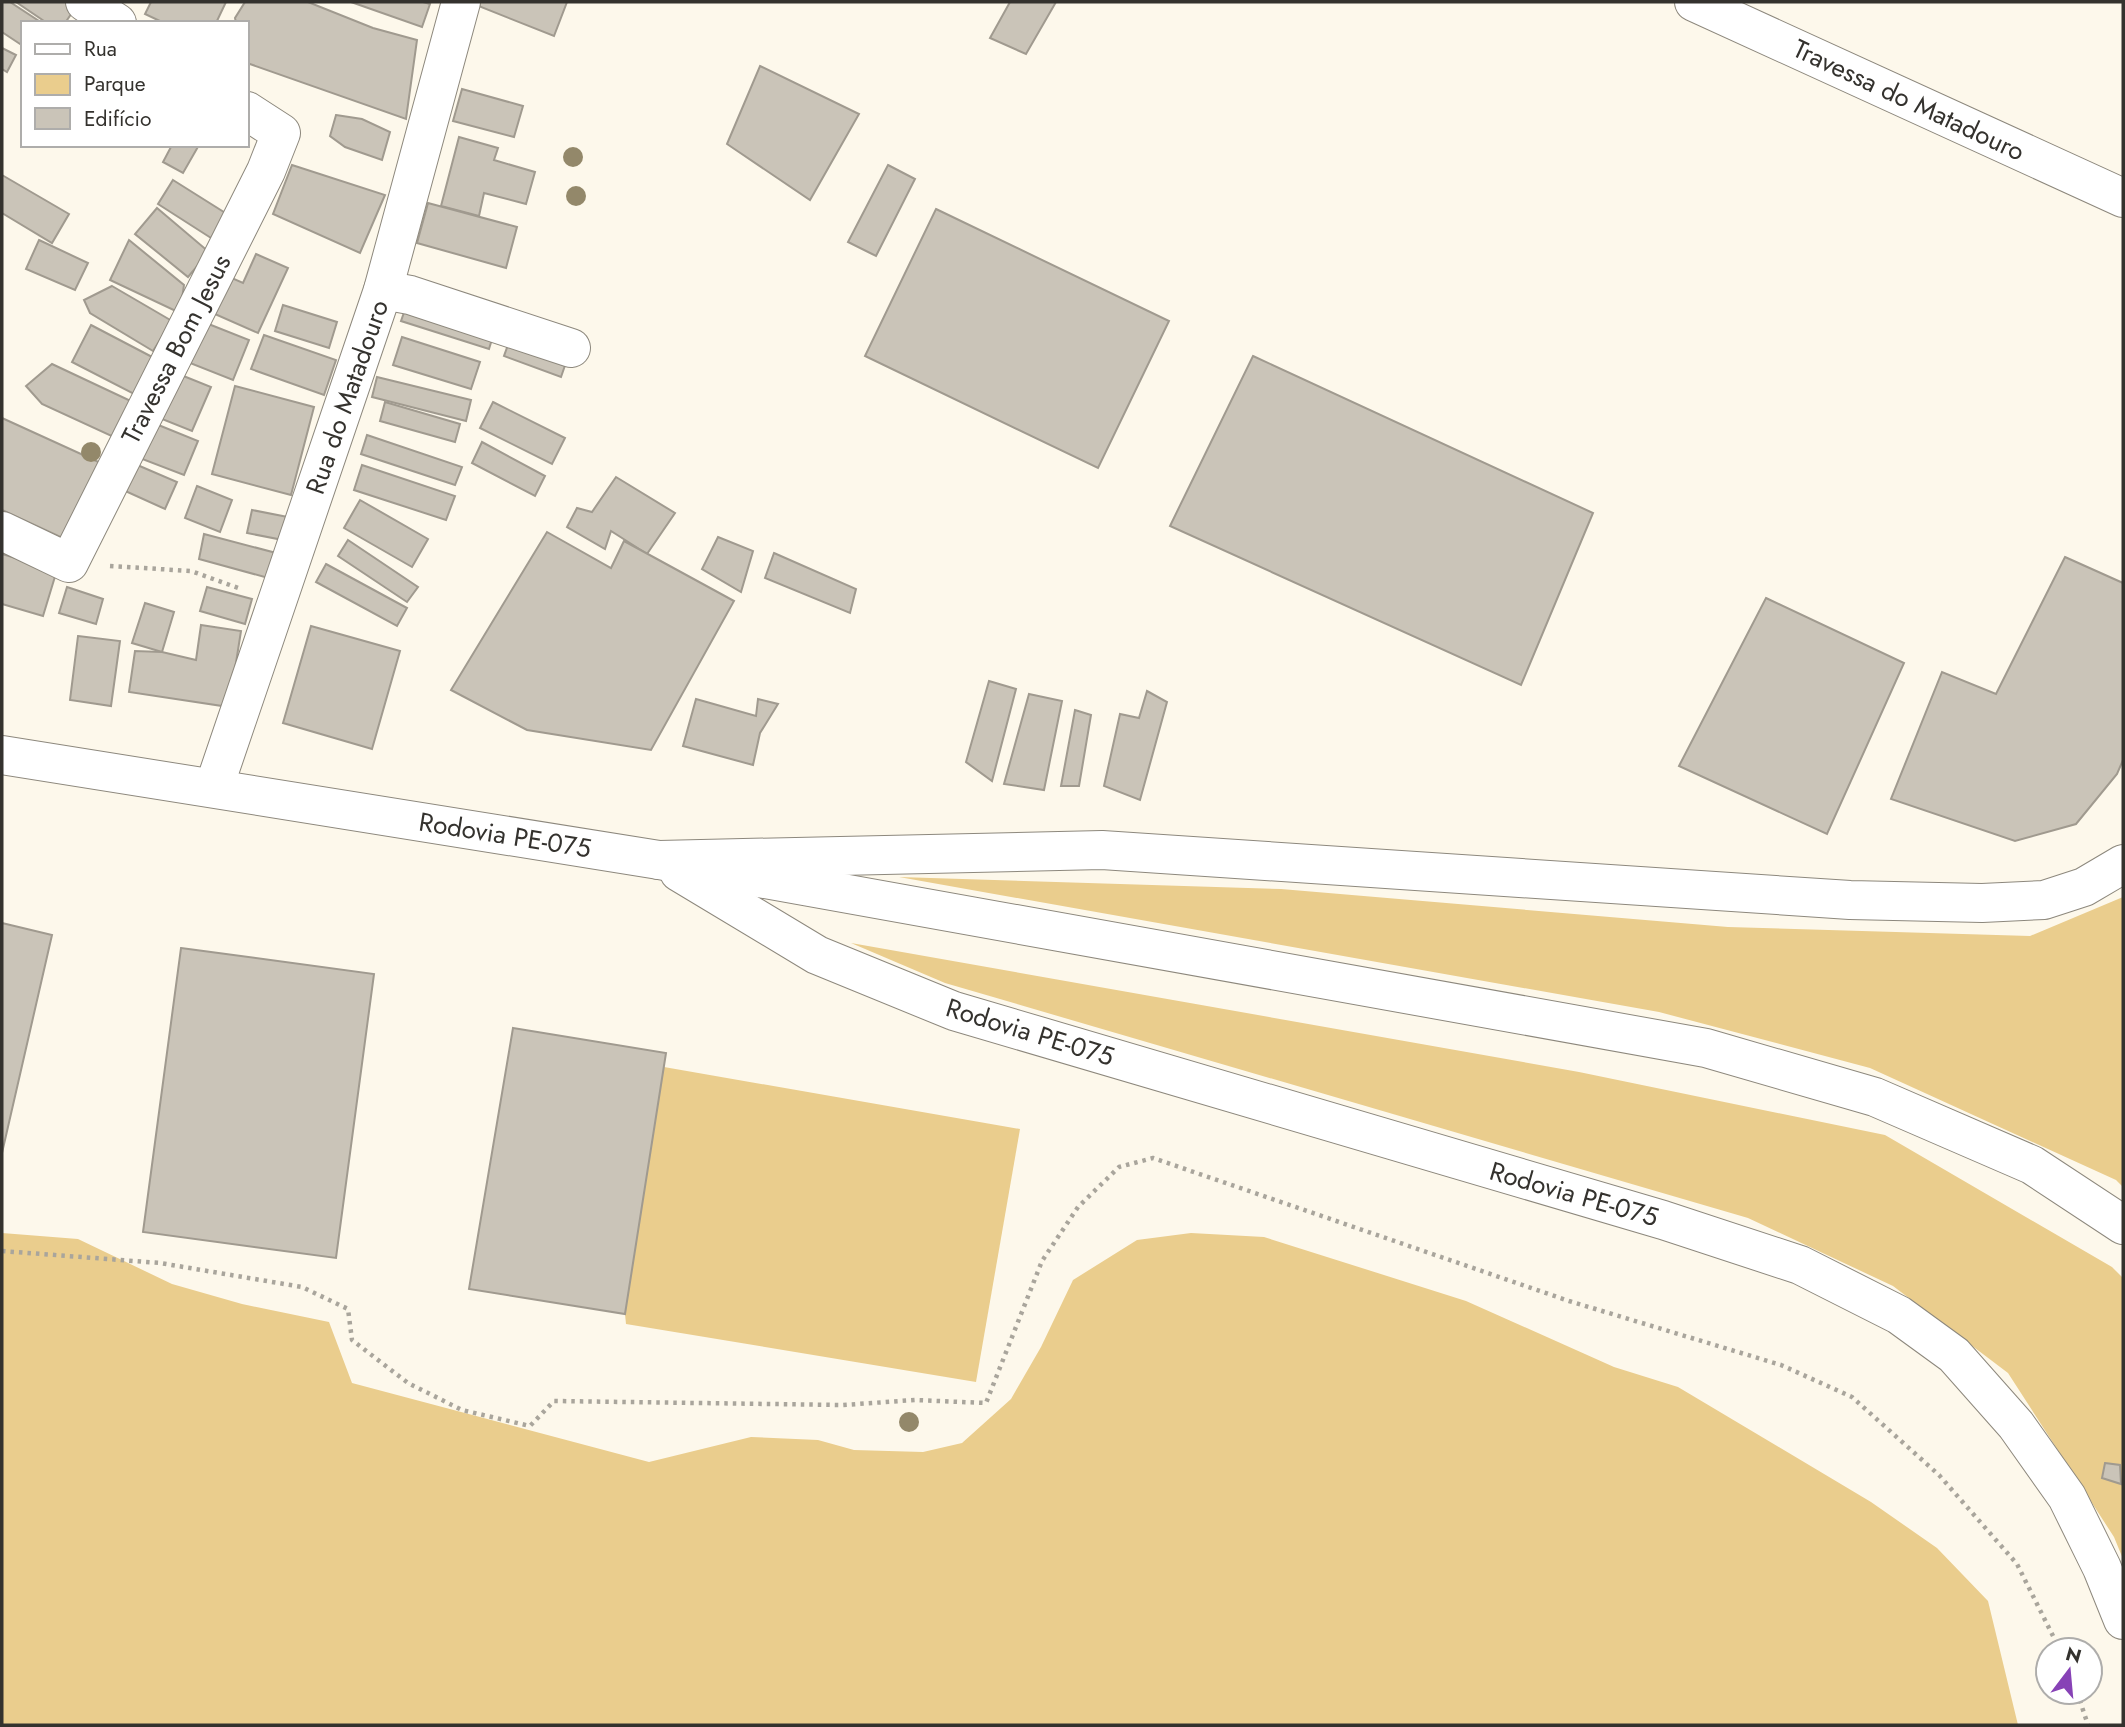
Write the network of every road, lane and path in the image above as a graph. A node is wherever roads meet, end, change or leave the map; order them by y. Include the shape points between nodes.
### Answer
1 (85, 2) edge
2 (461, 2) edge
3 (1694, 2) edge
4 (114, 21) edge
5 (248, 112) edge
6 (2123, 198) edge
7 (383, 290) junction
8 (571, 348) dead end
9 (2, 531) edge
10 (69, 563) junction
11 (279, 602) junction
12 (2, 755) edge
13 (214, 787) junction
14 (659, 860) junction
15 (2123, 864) edge
16 (2123, 1225) edge
17 (2, 1251) edge
18 (2123, 1620) edge
19 (2053, 1636) edge
20 (2082, 1706) edge
21 (2088, 1725) edge

1 - 4 main road
2 - 7 main road, Rua do Matadouro
3 - 6 main road, Travessa do Matadouro
5 - 10 main road, Travessa Bom Jesus via 281,133 266,171
7 - 8 main road
7 - 11 main road, Rua do Matadouro
9 - 10 main road
10 - 11 path via 191,570
11 - 13 main road, Rua do Matadouro
12 - 13 main road, Rodovia PE-075
13 - 14 main road, Rodovia PE-075
14 - 15 main road via 1102,850 1850,900 1982,903 2044,900 2084,887
14 - 16 main road via 1706,1048 1875,1097 2032,1165
14 - 18 main road, Rodovia PE-075 via 817,955 954,1011 1663,1220 1800,1265 1899,1315 1955,1355 2016,1425 2067,1497
17 - 19 path via 160,1263 302,1287 348,1309 352,1340 408,1383 462,1410 530,1426 554,1401 986,1403 1042,1261 1078,1207 1119,1167 1153,1158 1569,1301 1781,1365 1852,1397 1940,1475 2017,1564
20 - 21 path

